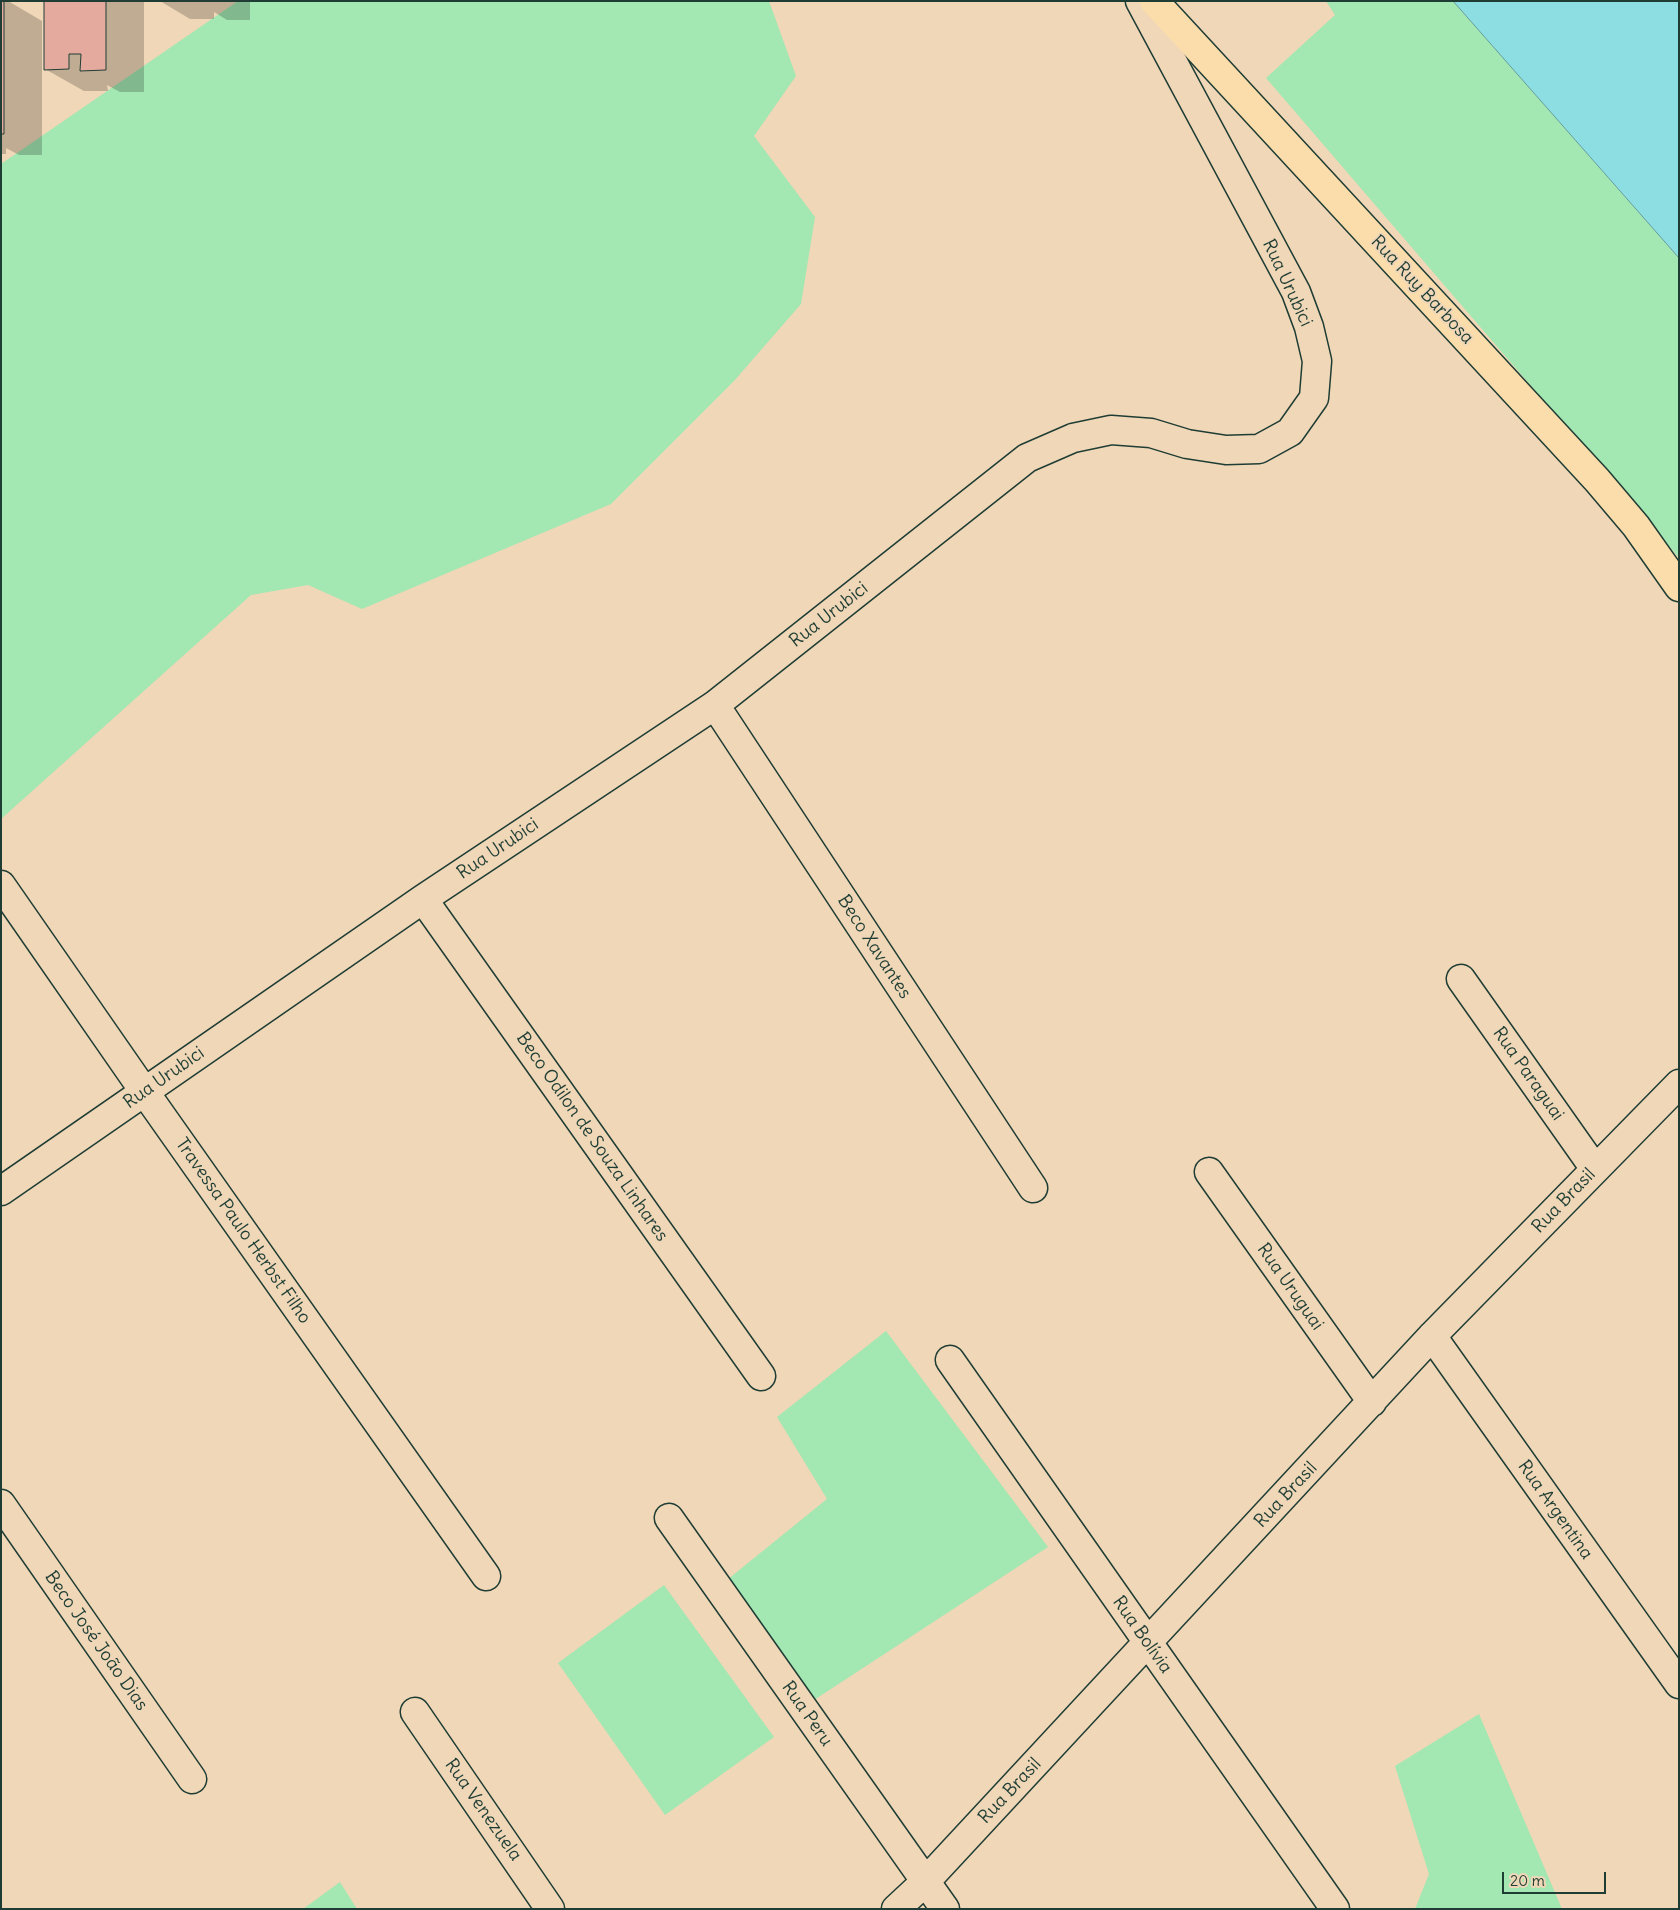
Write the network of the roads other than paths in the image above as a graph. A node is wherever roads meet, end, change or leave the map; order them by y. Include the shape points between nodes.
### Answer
1 (1140, 1) edge
2 (1154, 1) edge
3 (1679, 588) edge
4 (714, 705) junction
5 (1, 885) edge
6 (423, 899) junction
7 (1460, 979) dead end
8 (1679, 1084) edge
9 (144, 1092) junction
10 (1595, 1169) junction
11 (1209, 1172) dead end
12 (1033, 1188) dead end
13 (1, 1191) edge
14 (1432, 1336) junction
15 (950, 1360) dead end
16 (761, 1376) dead end
17 (1372, 1402) junction
18 (1, 1504) edge
19 (669, 1518) dead end
20 (486, 1576) dead end
21 (1148, 1643) junction
22 (1679, 1684) edge
23 (415, 1712) dead end
24 (192, 1779) dead end
25 (925, 1882) junction
26 (550, 1909) edge
27 (896, 1909) edge
28 (945, 1909) edge
29 (1335, 1909) edge

1 - 4 street, Rua Urubici via 1296,292 1317,361 1314,398 1290,432 1258,449 1226,450 1186,444 1151,433 1111,430 1073,438 1027,458
2 - 3 main road, Rua Ruy Barbosa via 1597,480 1636,526
4 - 6 street, Rua Urubici
4 - 12 street, Beco Xavantes
5 - 9 street, Travessa Paulo Herbst Filho
6 - 9 street, Rua Urubici
6 - 16 street, Beco Odilon de Souza Linhares
7 - 10 street, Rua Paraguai
8 - 10 street, Rua Brasil
9 - 13 street, Rua Urubici
9 - 20 street, Travessa Paulo Herbst Filho
10 - 14 street, Rua Brasil
11 - 17 street, Rua Uruguai
14 - 17 street, Rua Brasil
14 - 22 street, Rua Argentina
15 - 21 street, Rua Bolívia
17 - 21 street, Rua Brasil
18 - 24 street, Beco José João Dias
19 - 25 street, Rua Peru
21 - 25 street, Rua Brasil
21 - 29 street, Rua Bolívia
23 - 26 street, Rua Venezuela
25 - 27 street, Rua Brasil
25 - 28 street, Rua Peru

